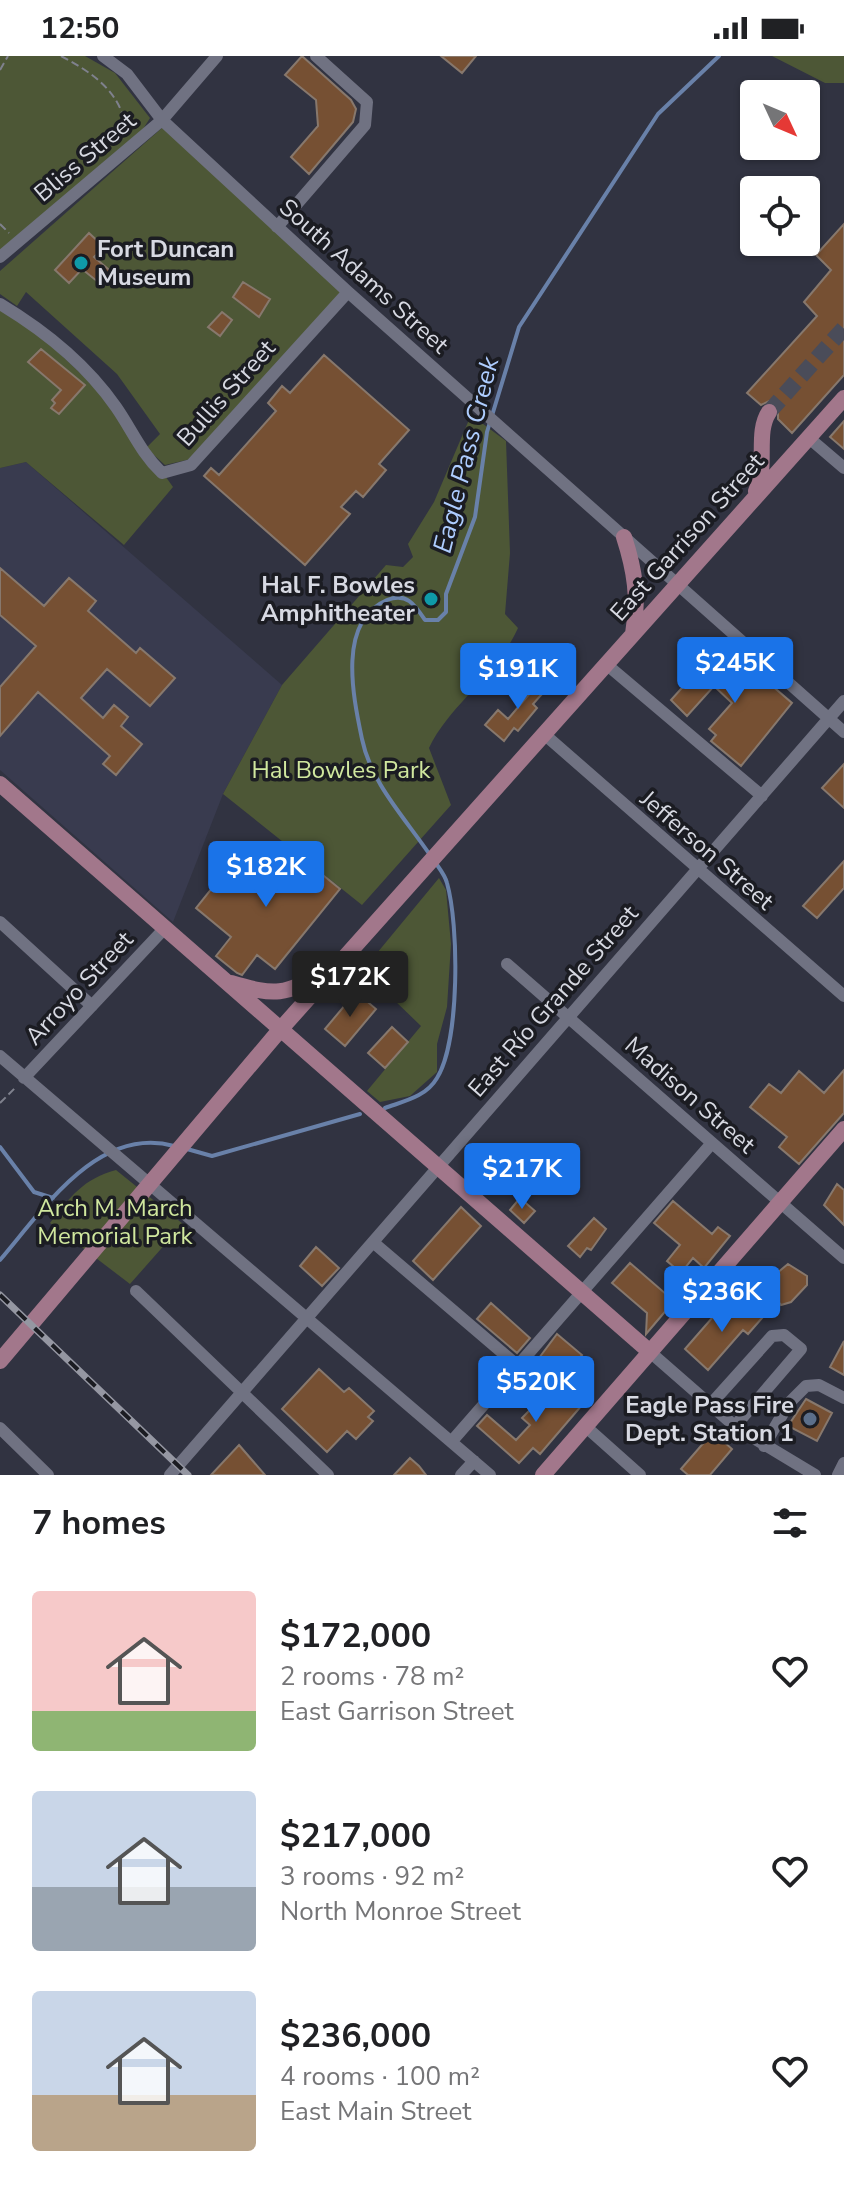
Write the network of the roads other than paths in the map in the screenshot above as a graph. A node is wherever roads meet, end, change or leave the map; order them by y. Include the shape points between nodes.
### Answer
1 (103, 56) edge
2 (217, 56) edge
3 (316, 56) edge
4 (162, 120) junction
5 (277, 227) junction
6 (0, 257) edge
7 (348, 292) junction
8 (0, 304) edge
9 (844, 398) edge
10 (769, 412) tunnel mouth
11 (809, 438) junction
12 (844, 468) edge
13 (752, 500) junction
14 (624, 537) junction
15 (677, 584) junction
16 (633, 634) junction
17 (606, 664) junction
18 (844, 701) edge
19 (828, 719) junction
20 (844, 732) edge
21 (544, 734) junction
22 (0, 784) edge
23 (762, 796) junction
24 (695, 870) junction
25 (0, 922) edge
26 (165, 928) junction
27 (340, 962) junction
28 (507, 964) dead end
29 (225, 982) junction
30 (844, 996) edge
31 (92, 1006) junction
32 (568, 1018) junction
33 (279, 1031) junction
34 (0, 1056) edge
35 (24, 1078) junction
36 (844, 1129) edge
37 (712, 1143) junction
38 (439, 1168) junction
39 (780, 1203) junction
40 (374, 1243) junction
41 (844, 1258) edge
42 (136, 1291) dead end
43 (582, 1293) junction
44 (310, 1318) junction
45 (650, 1352) junction
46 (0, 1361) edge
47 (518, 1366) junction
48 (245, 1393) junction
49 (844, 1398) edge
50 (710, 1405) junction
51 (585, 1426) junction
52 (735, 1426) junction
53 (0, 1428) edge
54 (452, 1441) junction
55 (764, 1446) junction
56 (474, 1461) junction
57 (844, 1463) edge
58 (48, 1475) edge
59 (170, 1475) edge
60 (328, 1475) edge
61 (461, 1475) edge
62 (490, 1475) edge
63 (543, 1475) edge
64 (640, 1475) edge
65 (815, 1475) edge
66 (838, 1475) edge

1 - 4 street, South Adams Street via 127,74
2 - 4 street, Bliss Street
3 - 5 street via 367,102 365,125
4 - 5 street, South Adams Street
4 - 6 street, Bliss Street
5 - 7 street, South Adams Street
7 - 8 street, Bullis Street via 191,465 162,473 141,453 116,407 74,357
7 - 14 street, South Adams Street
9 - 11 main road, East Garrison Street
10 - 13 main road via 763,424 763,472
11 - 12 street
11 - 13 main road, East Garrison Street
13 - 15 main road, East Garrison Street
14 - 15 street, South Adams Street
14 - 16 main road via 638,603
15 - 16 main road, East Garrison Street
15 - 19 street, South Adams Street
16 - 17 main road, East Garrison Street
17 - 21 main road, East Garrison Street
17 - 23 street
18 - 19 street, East Río Grande Street
19 - 20 street, South Adams Street
19 - 23 street, East Río Grande Street
21 - 24 street, Jefferson Street
21 - 27 main road, East Garrison Street
22 - 26 main road
23 - 24 street, East Río Grande Street
24 - 30 street, Jefferson Street
24 - 32 street, East Río Grande Street
25 - 31 street
26 - 29 main road
26 - 31 street, Arroyo Street
27 - 29 main road via 298,988 270,994
27 - 33 main road, East Garrison Street
28 - 32 street, Madison Street
29 - 33 main road
31 - 35 street, Arroyo Street
32 - 37 street, Madison Street
32 - 38 street, East Río Grande Street
33 - 38 main road
33 - 46 main road, East Garrison Street
34 - 35 street
35 - 44 street
36 - 39 main road
37 - 39 street, Madison Street
37 - 43 street
38 - 40 street, East Río Grande Street
38 - 43 main road
39 - 41 street, Madison Street
39 - 45 main road
40 - 44 street, East Río Grande Street
40 - 47 street
42 - 48 street
43 - 45 main road
43 - 47 street
44 - 48 street, East Río Grande Street
44 - 54 street
45 - 50 street
45 - 51 main road
47 - 54 street
48 - 59 street, East Río Grande Street
48 - 60 street
49 - 55 street via 819,1385 806,1386 789,1403
50 - 52 street
50 - 52 street via 772,1336 784,1335 801,1349
51 - 63 main road
51 - 64 street
52 - 55 street
53 - 58 street
54 - 56 street
55 - 65 street
56 - 61 street
56 - 62 street
57 - 66 street

